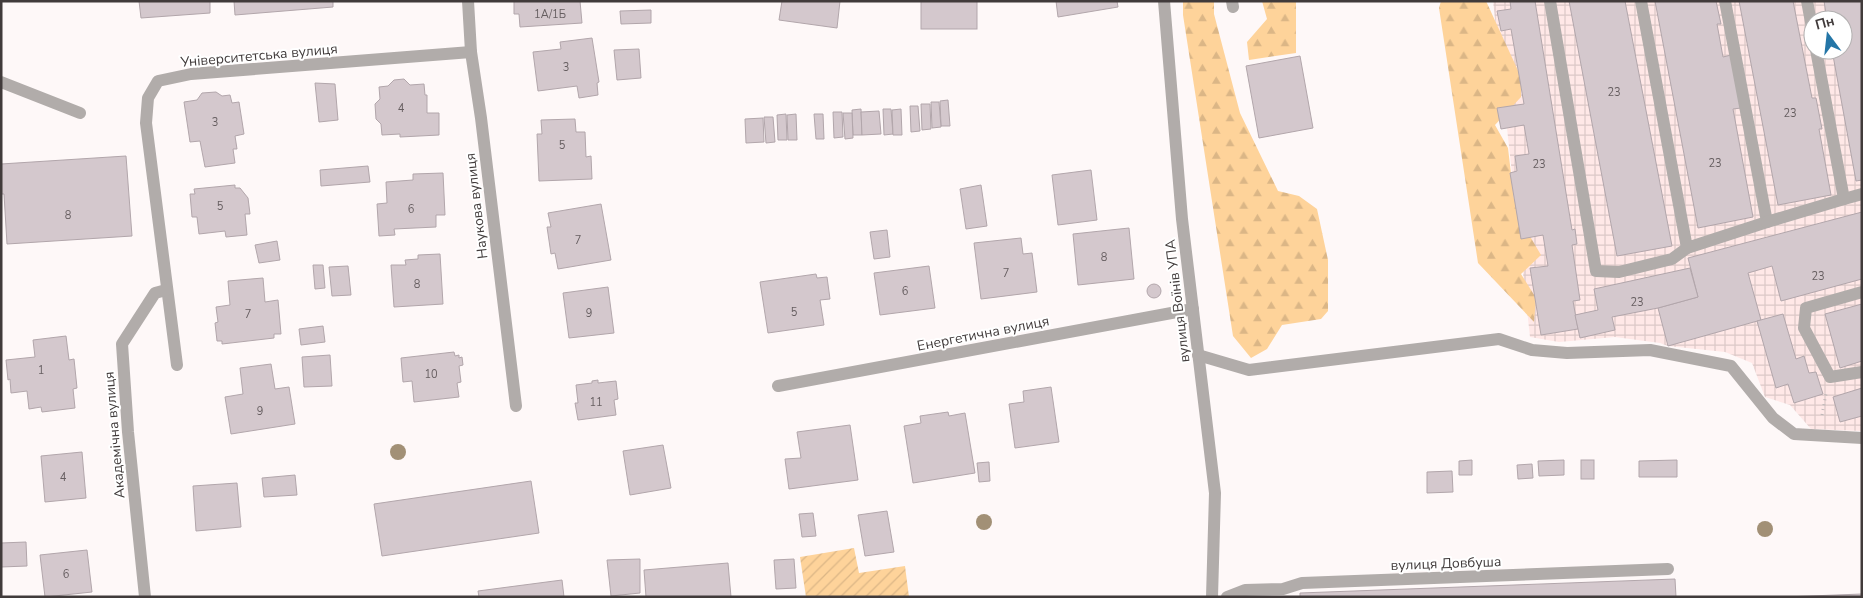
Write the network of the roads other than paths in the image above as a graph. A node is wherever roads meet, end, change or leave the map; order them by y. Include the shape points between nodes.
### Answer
1 (468, 1) edge
2 (1164, 1) edge
3 (1550, 1) edge
4 (1641, 1) edge
5 (1725, 1) edge
6 (471, 52) junction
7 (1818, 60) edge
8 (1, 82) edge
9 (80, 113) dead end
10 (1862, 194) edge
11 (1844, 199) junction
12 (1767, 222) junction
13 (1687, 248) junction
14 (166, 290) junction
15 (1862, 292) edge
16 (1193, 309) junction
17 (1198, 355) junction
18 (177, 365) dead end
19 (1862, 372) edge
20 (778, 386) dead end
21 (516, 406) dead end
22 (1862, 438) edge
23 (1668, 569) dead end
24 (145, 597) edge
25 (1212, 597) edge
26 (1227, 597) edge

1 - 6 street, Наукова вулиця
2 - 16 street, вулиця Воїнів УПА via 1182,219
3 - 13 street via 1596,271 1619,272 1672,259
4 - 13 street
5 - 12 street
6 - 14 street, Університетська вулиця via 191,74 158,81 148,98 146,123
6 - 21 street, Наукова вулиця
7 - 11 street
8 - 9 street
10 - 11 street
11 - 12 street
12 - 13 street
14 - 18 street, Університетська вулиця
14 - 24 street, Академічна вулиця via 155,293 122,344
15 - 19 street via 1806,308 1804,328 1830,377
16 - 17 street, вулиця Воїнів УПА
16 - 20 street, Енергетична вулиця
17 - 22 street via 1249,370 1499,339 1532,350 1567,353 1650,350 1731,366 1773,418 1794,434
17 - 25 street, вулиця Воїнів УПА via 1214,493
23 - 26 street, вулиця Довбуша via 1302,583 1283,590 1245,590

